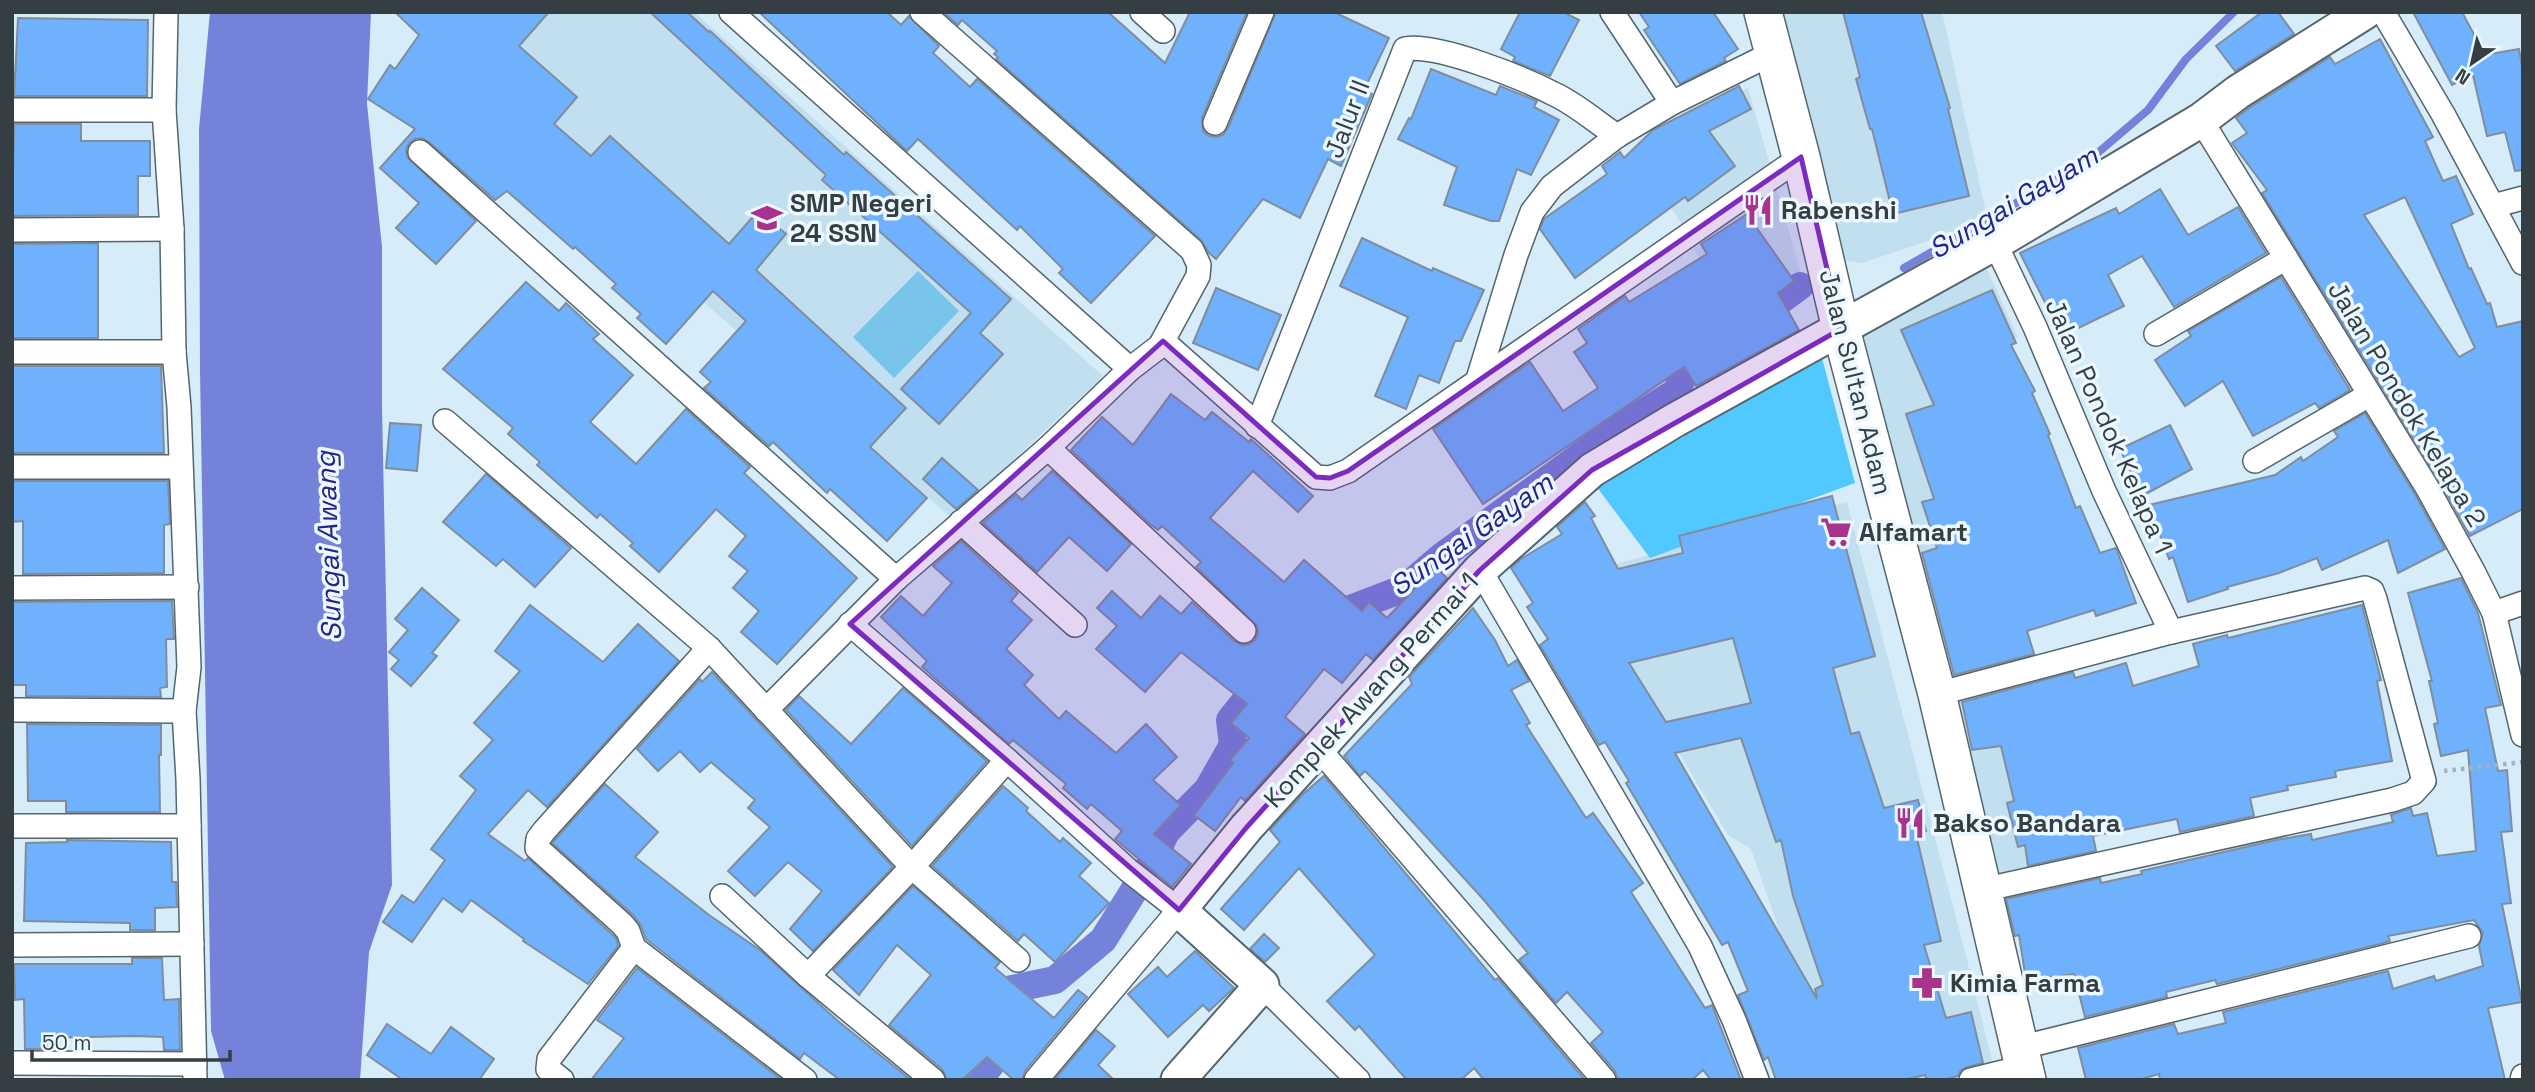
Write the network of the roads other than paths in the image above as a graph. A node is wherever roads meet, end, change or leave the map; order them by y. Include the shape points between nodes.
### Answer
1 (166, 12) edge
2 (731, 12) edge
3 (922, 12) edge
4 (1142, 12) edge
5 (1262, 12) edge
6 (1612, 12) edge
7 (1763, 12) edge
8 (2365, 12) edge
9 (2383, 12) edge
10 (1163, 31) dead end
11 (1773, 53) junction
12 (1672, 103) junction
13 (12, 110) edge
14 (164, 110) junction
15 (2201, 120) junction
16 (1215, 123) dead end
17 (1616, 135) junction
18 (420, 152) dead end
19 (1801, 157) junction
20 (2523, 198) edge
21 (2494, 206) junction
22 (172, 229) junction
23 (12, 230) edge
24 (1995, 243) junction
25 (2286, 258) junction
26 (2523, 263) edge
27 (1841, 329) junction
28 (2156, 334) dead end
29 (1163, 341) junction
30 (12, 352) edge
31 (174, 352) junction
32 (1130, 369) junction
33 (1478, 379) junction
34 (2370, 395) junction
35 (446, 421) dead end
36 (1257, 426) junction
37 (1048, 448) junction
38 (2255, 461) dead end
39 (12, 467) edge
40 (180, 467) junction
41 (961, 522) junction
42 (1480, 570) junction
43 (896, 579) junction
44 (187, 587) junction
45 (12, 588) edge
46 (2523, 603) edge
47 (2494, 613) junction
48 (850, 624) junction
49 (1075, 625) dead end
50 (1244, 631) dead end
51 (2171, 632) junction
52 (709, 648) junction
53 (1937, 694) junction
54 (12, 710) edge
55 (184, 710) junction
56 (766, 710) junction
57 (2523, 735) edge
58 (1319, 749) junction
59 (1007, 760) junction
60 (12, 826) edge
61 (188, 826) junction
62 (912, 867) junction
63 (1982, 890) junction
64 (722, 896) dead end
65 (1180, 910) junction
66 (2469, 936) dead end
67 (192, 944) junction
68 (12, 945) edge
69 (634, 948) junction
70 (1018, 960) dead end
71 (808, 976) junction
72 (1262, 985) junction
73 (12, 1063) edge
74 (2023, 1065) edge
75 (195, 1072) edge
76 (562, 1080) edge
77 (805, 1080) edge
78 (933, 1080) edge
79 (1036, 1080) edge
80 (1178, 1080) edge
81 (1358, 1080) edge
82 (1604, 1080) edge
83 (1757, 1080) edge
84 (1972, 1080) edge

1 - 14 street
2 - 32 street
3 - 29 street via 1192,250 1198,276
4 - 10 street
5 - 16 street
6 - 12 street
7 - 11 main road, Jalan Sultan Adam
8 - 15 street, Komplek Awang Permai 1
9 - 21 street
11 - 12 street
11 - 19 main road, Jalan Sultan Adam
12 - 17 street
13 - 14 street
14 - 22 street
15 - 24 street, Komplek Awang Permai 1
15 - 25 street, Jalan Pondok Kelapa 2
17 - 33 street via 1552,186 1532,212
17 - 36 street, Jalur II via 1555,94 1430,49 1405,48
18 - 43 street
19 - 27 main road, Jalan Sultan Adam
19 - 33 street
20 - 21 street
21 - 26 street
22 - 23 street
22 - 31 street
24 - 27 street, Komplek Awang Permai 1
24 - 51 street, Jalan Pondok Kelapa 1
25 - 28 street
25 - 34 street, Jalan Pondok Kelapa 2
27 - 42 street, Komplek Awang Permai 1 via 1592,470
27 - 53 main road, Jalan Sultan Adam
29 - 32 street
29 - 36 street
30 - 31 street
31 - 40 street
32 - 37 street
33 - 36 street via 1348,471 1331,478 1316,477
34 - 38 street
34 - 47 street, Jalan Pondok Kelapa 2 via 2428,489
35 - 52 street
37 - 41 street
37 - 50 street
39 - 40 street
40 - 44 street
41 - 43 street
41 - 49 street
42 - 58 street, Komplek Awang Permai 1
42 - 83 street via 1700,946
43 - 48 street
44 - 45 street
44 - 55 street via 189,667
46 - 47 street
47 - 57 street, Jalan Pondok Kelapa 2
48 - 56 street
48 - 59 street
51 - 53 street
51 - 63 street via 2365,588 2372,591 2424,781 2413,793 2392,800
52 - 56 street
52 - 69 street via 538,839 537,848 622,924
53 - 63 main road, Jalan Sultan Adam
54 - 55 street
55 - 61 street
56 - 62 street
58 - 65 street, Komplek Awang Permai 1 via 1246,828
58 - 82 street
59 - 62 street
59 - 65 street via 1128,870
60 - 61 street
61 - 67 street
62 - 70 street
62 - 71 street
63 - 74 main road, Jalan Sultan Adam
64 - 71 street
65 - 72 street
65 - 79 street, Komplek Awang Permai 1
66 - 74 street
67 - 68 street
67 - 75 street
69 - 76 street via 549,1059 548,1069
69 - 77 street
71 - 78 street
72 - 80 street
72 - 81 street
73 - 75 street
74 - 84 street

